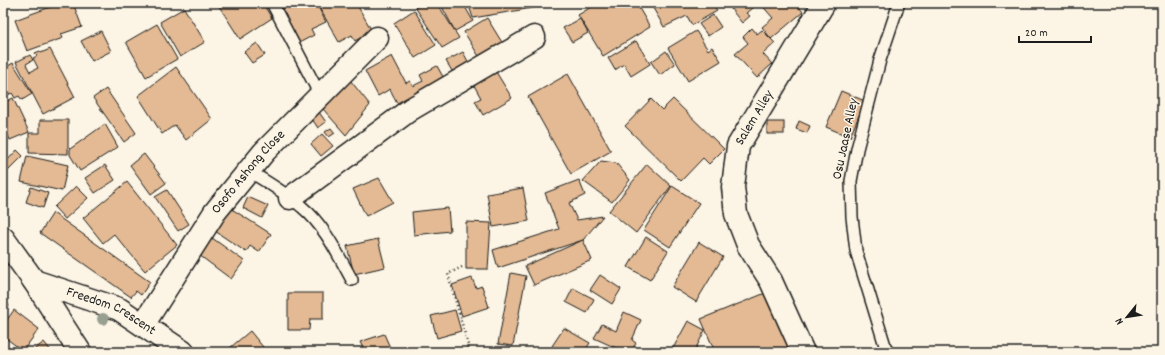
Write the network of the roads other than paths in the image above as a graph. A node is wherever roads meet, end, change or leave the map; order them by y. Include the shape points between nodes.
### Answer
1 (272, 3) edge
2 (824, 3) edge
3 (899, 3) edge
4 (377, 38) dead end
5 (534, 38) dead end
6 (320, 95) junction
7 (249, 171) junction
8 (290, 198) junction
9 (3, 238) edge
10 (352, 280) dead end
11 (34, 281) junction
12 (142, 325) junction
13 (80, 352) edge
14 (183, 352) edge
15 (803, 352) edge
16 (887, 352) edge

1 - 6 lane
2 - 15 street, Salem Alley via 738,146 733,187 736,214 748,245 771,281
3 - 16 lane, Osu Jaase Alley via 880,60 851,180 856,251
4 - 6 street, Osofo Ashong Close
5 - 8 street via 411,109
6 - 7 street, Osofo Ashong Close via 264,152
7 - 8 lane
7 - 12 street, Osofo Ashong Close via 215,212
8 - 10 lane via 316,221
9 - 11 street
11 - 12 street, Freedom Crescent via 119,309
11 - 13 street
12 - 14 street, Freedom Crescent

